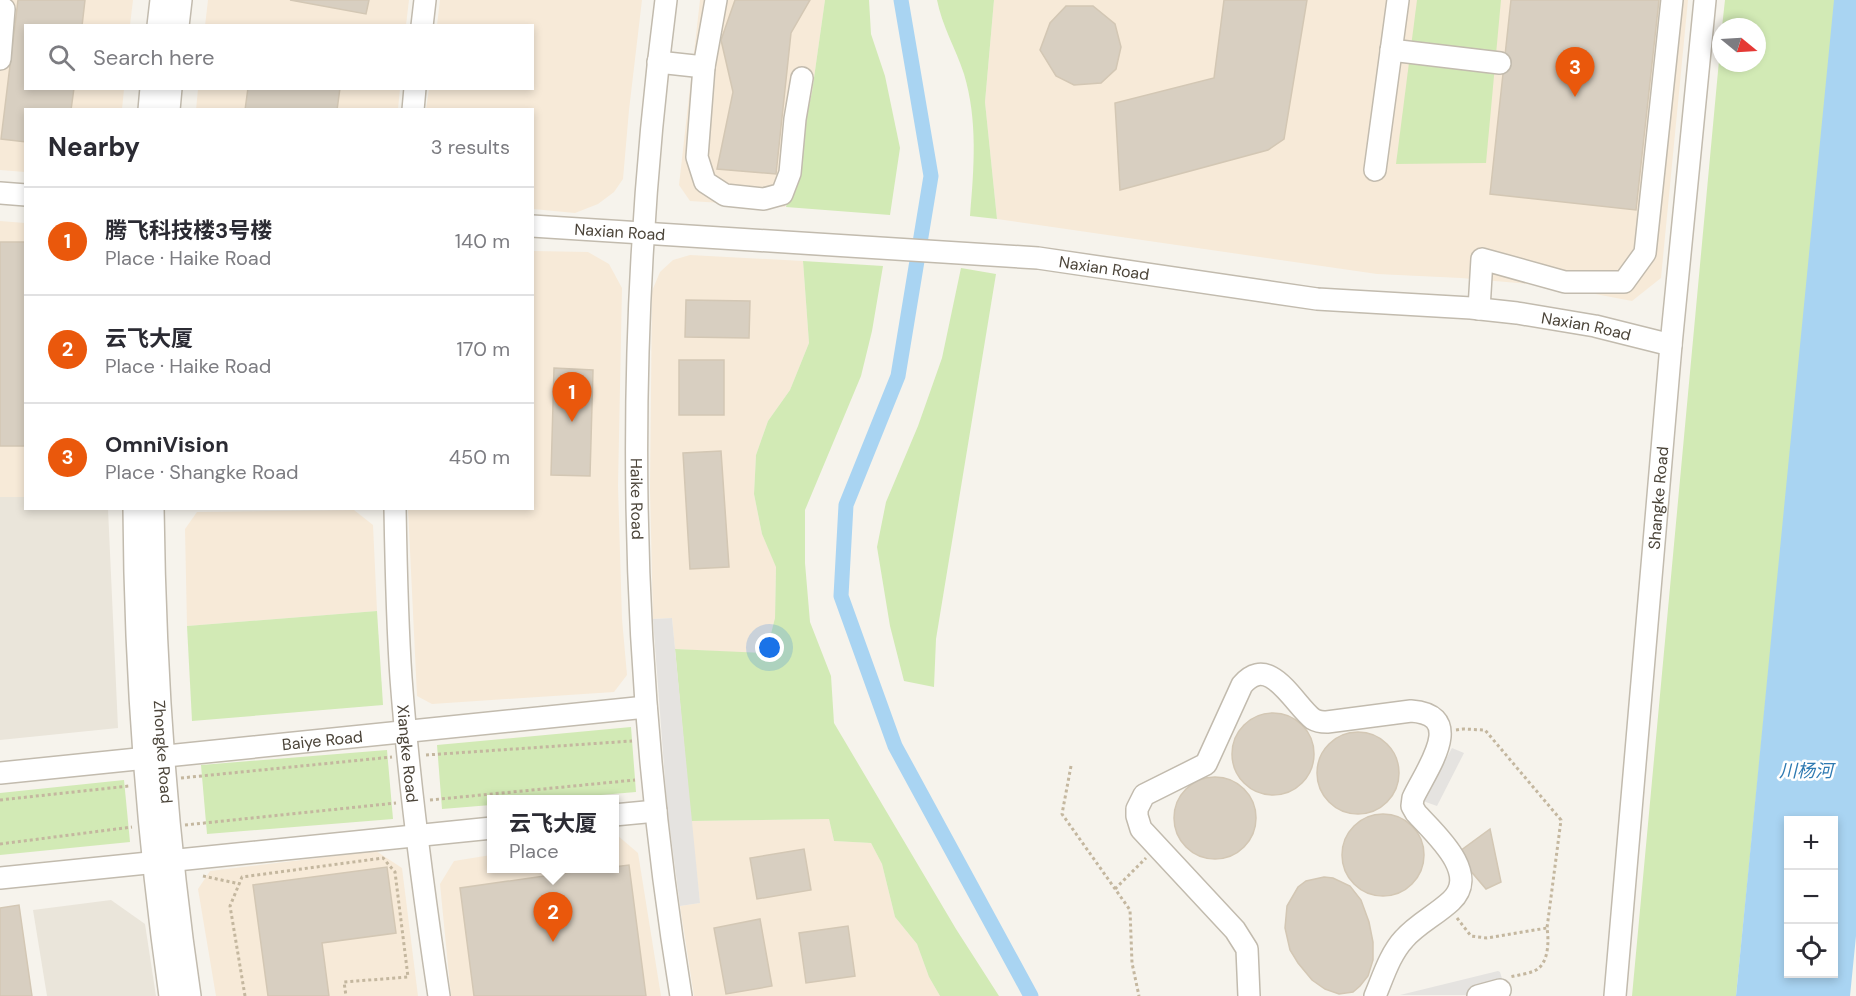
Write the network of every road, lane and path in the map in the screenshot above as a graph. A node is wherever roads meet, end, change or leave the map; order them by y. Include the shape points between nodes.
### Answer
1 (161, 0) edge
2 (181, 0) edge
3 (425, 0) edge
4 (666, 0) edge
5 (716, 0) edge
6 (1398, 0) edge
7 (1672, 0) edge
8 (1705, 0) edge
9 (0, 8) edge
10 (158, 24) edge
11 (178, 24) edge
12 (422, 24) edge
13 (1391, 51) junction
14 (0, 59) edge
15 (658, 62) junction
16 (1500, 63) dead end
17 (704, 68) junction
18 (1665, 77) junction
19 (802, 78) dead end
20 (1696, 85) junction
21 (151, 90) edge
22 (171, 90) edge
23 (415, 90) edge
24 (149, 108) edge
25 (169, 108) edge
26 (413, 108) edge
27 (1375, 170) dead end
28 (0, 193) edge
29 (24, 195) edge
30 (534, 226) edge
31 (644, 233) junction
32 (1479, 309) junction
33 (1671, 345) junction
34 (134, 510) edge
35 (153, 510) edge
36 (395, 510) edge
37 (646, 707) junction
38 (406, 732) junction
39 (1441, 734) junction
40 (648, 739) junction
41 (408, 756) junction
42 (154, 758) junction
43 (1071, 766) dead end
44 (0, 773) edge
45 (652, 779) junction
46 (155, 782) junction
47 (0, 800) edge
48 (413, 802) junction
49 (656, 811) junction
50 (619, 815) edge
51 (159, 826) junction
52 (487, 828) edge
53 (417, 835) junction
54 (0, 843) edge
55 (1158, 847) junction
56 (162, 861) junction
57 (203, 876) dead end
58 (0, 878) edge
59 (240, 884) junction
60 (1114, 889) junction
61 (1446, 905) junction
62 (1547, 928) junction
63 (1500, 990) joint
64 (171, 996) edge
65 (190, 996) edge
66 (245, 996) edge
67 (346, 996) edge
68 (439, 996) edge
69 (681, 996) edge
70 (1139, 996) edge
71 (1249, 996) edge
72 (1375, 996) edge
73 (1478, 996) edge
74 (1615, 996) edge

1 - 10 street
2 - 11 street
3 - 12 street
4 - 15 street, Haike Road
5 - 17 street
6 - 13 street
7 - 18 street
8 - 20 street, Shangke Road
9 - 14 street via 4,9
13 - 16 street
13 - 27 street
15 - 17 street
15 - 31 street, Haike Road
17 - 19 street via 698,157 705,182 725,195 764,199 782,194 790,174
18 - 20 street
18 - 32 street via 1645,253 1624,282 1564,282 1482,259
20 - 33 street, Shangke Road
21 - 24 street
22 - 25 street
23 - 26 street
28 - 29 street
30 - 31 street, Naxian Road
31 - 32 street, Naxian Road via 972,253 1096,265 1306,298
31 - 37 street, Haike Road via 635,411 638,587
32 - 33 street, Naxian Road via 1566,320
33 - 74 street, Shangke Road
34 - 42 street, Zhongke Road via 137,640
35 - 42 street, Zhongke Road
36 - 38 street, Xiangke Road
37 - 38 street, Baiye Road
37 - 40 street, Haike Road
38 - 41 street, Xiangke Road
38 - 42 street, Baiye Road
39 - 55 street via 1436,719 1424,712 1319,721 1281,683 1263,675 1247,679 1206,764 1141,800 1137,809 1141,829
39 - 61 street via 1412,806 1458,863 1460,885
39 - 62 path via 1485,730 1561,820
40 - 41 path
40 - 45 street, Haike Road
41 - 46 path
41 - 48 street, Xiangke Road
42 - 44 street, Baiye Road
42 - 46 street, Zhongke Road
43 - 60 path via 1062,814
45 - 48 path
45 - 49 street, Haike Road
46 - 47 path
46 - 51 street, Zhongke Road
48 - 51 path
48 - 53 street, Xiangke Road
49 - 50 street
49 - 69 street, Haike Road
51 - 54 path
51 - 56 street, Zhongke Road
52 - 53 street
53 - 56 street
53 - 68 street, Xiangke Road
55 - 60 path
55 - 71 street via 1245,943
56 - 58 street
56 - 64 street, Zhongke Road
56 - 65 street, Zhongke Road
57 - 59 path
59 - 66 path via 230,906
59 - 67 path via 242,877 383,858 395,872 408,977 344,982
60 - 70 path via 1130,910 1132,963
61 - 62 path via 1471,936 1487,938
61 - 72 street via 1405,937
62 - 63 path via 1544,962 1536,971 1499,979
63 - 73 street

